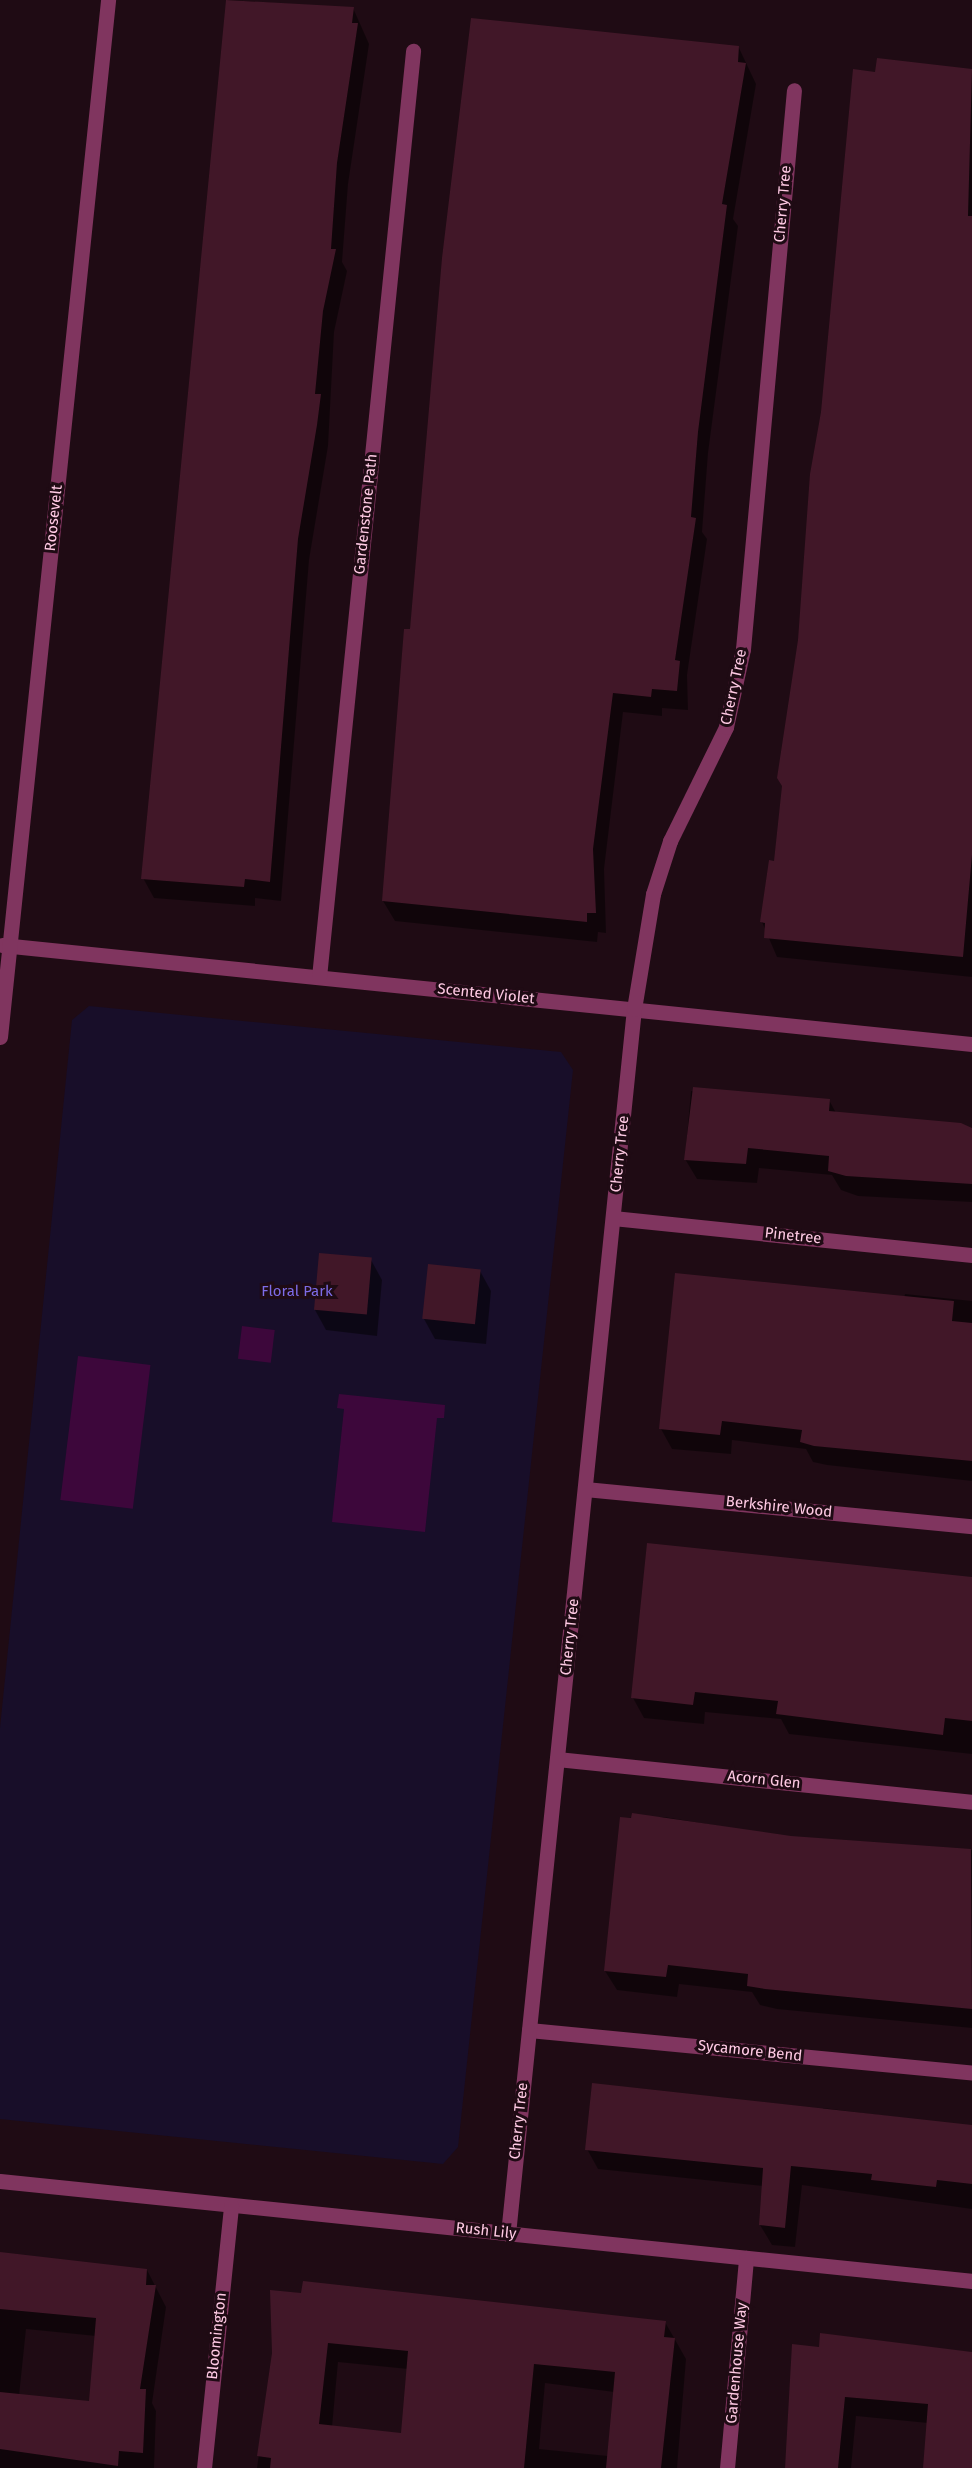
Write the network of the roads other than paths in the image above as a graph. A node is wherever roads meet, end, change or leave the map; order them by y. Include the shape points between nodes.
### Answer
1 (108, 0) edge
2 (413, 51) dead end
3 (794, 90) dead end
4 (5, 945) edge
5 (319, 977) junction
6 (634, 1009) junction
7 (0, 1037) edge
8 (972, 1044) edge
9 (614, 1218) junction
10 (972, 1255) edge
11 (585, 1489) junction
12 (972, 1526) edge
13 (557, 1759) junction
14 (972, 1802) edge
15 (529, 2030) junction
16 (972, 2073) edge
17 (0, 2181) edge
18 (231, 2205) junction
19 (508, 2234) junction
20 (746, 2258) junction
21 (972, 2281) edge
22 (204, 2468) edge
23 (727, 2468) edge

1 - 4 street, Roosevelt
2 - 5 street, Gardenstone Path
3 - 6 street, Cherry Tree via 743,649 726,727 670,841 653,894
4 - 5 street, Scented Violet
4 - 7 street, Roosevelt
5 - 6 street, Scented Violet
6 - 8 street, Scented Violet
6 - 9 street, Cherry Tree
9 - 10 street, Pinetree
9 - 11 street, Cherry Tree
11 - 12 street, Berkshire Wood
11 - 13 street, Cherry Tree
13 - 14 street, Acorn Glen
13 - 15 street, Cherry Tree
15 - 16 street, Sycamore Bend
15 - 19 street, Cherry Tree
17 - 18 street, Rush Lily
18 - 19 street, Rush Lily
18 - 22 street, Bloomington
19 - 20 street, Rush Lily
20 - 21 street, Rush Lily
20 - 23 street, Gardenhouse Way

